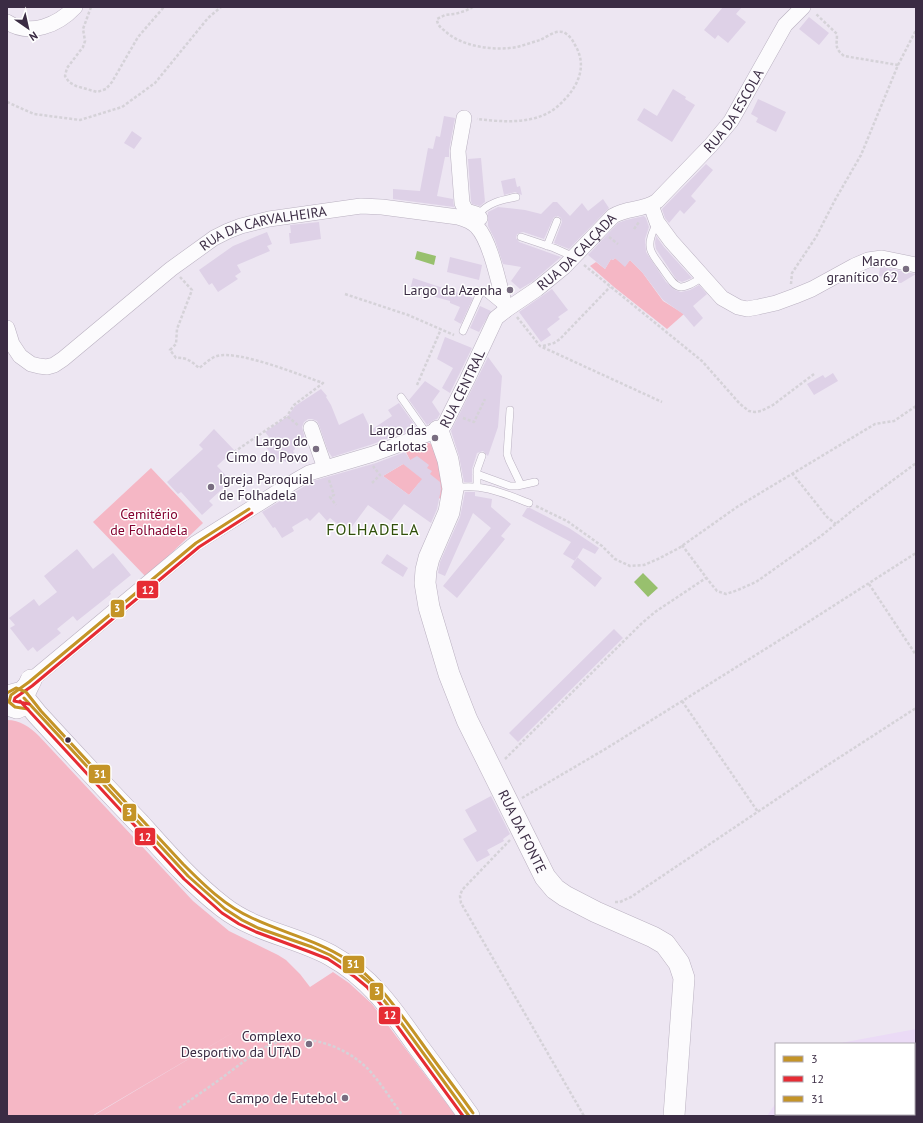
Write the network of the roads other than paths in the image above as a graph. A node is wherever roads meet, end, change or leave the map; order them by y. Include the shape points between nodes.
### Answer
1 (75, 7) edge
2 (808, 9) edge
3 (7, 22) edge
4 (464, 118) road end
5 (516, 197) dead end
6 (651, 205) junction
7 (478, 215) junction
8 (557, 222) dead end
9 (657, 222) junction
10 (484, 236) junction
11 (521, 237) dead end
12 (547, 246) junction
13 (574, 257) junction
14 (916, 265) edge
15 (704, 276) junction
16 (508, 308) junction
17 (7, 328) edge
18 (463, 331) dead end
19 (401, 397) dead end
20 (510, 410) dead end
21 (433, 433) junction
22 (313, 434) road end
23 (482, 456) dead end
24 (325, 468) junction
25 (477, 474) junction
26 (535, 482) dead end
27 (521, 485) junction
28 (477, 486) junction
29 (453, 489) junction
30 (529, 503) road end
31 (19, 700) edge
32 (469, 1116) edge
33 (674, 1116) edge

1 - 3 street via 50,25 20,29
2 - 6 street, RUA DA ESCOLA via 792,17 782,30 731,121 711,145
4 - 7 street via 458,151 462,203 466,211
5 - 7 lane via 493,203
6 - 9 street
6 - 13 street, RUA DA CALÇADA via 615,214
7 - 10 street
8 - 12 lane
9 - 15 street
9 - 15 lane via 650,248 670,279 683,287
10 - 16 street
10 - 17 street, RUA DA CARVALHEIRA via 474,224 464,219 361,206 269,220 241,226 214,238 171,269 54,365 47,367 25,360 15,350
11 - 12 lane
12 - 13 lane
13 - 16 street, RUA DA CALÇADA via 538,289
14 - 15 street via 882,258 868,260 795,296 746,309 738,308 722,298
16 - 18 lane via 481,291
16 - 21 street, RUA CENTRAL via 494,322 443,427
19 - 21 lane
20 - 27 lane via 507,454
21 - 24 street, RUA CENTRAL
21 - 29 street via 448,460
22 - 24 street
23 - 25 lane
24 - 31 street via 299,478 196,543
25 - 27 lane via 510,486
25 - 28 lane
26 - 27 lane
28 - 29 lane
28 - 30 lane
29 - 33 street, RUA DA FONTE via 449,512 427,564 425,577 434,623 454,688 467,720 545,877 565,896 665,944 679,963 684,978
31 - 32 street via 188,876 225,909 258,928 330,955 371,984

